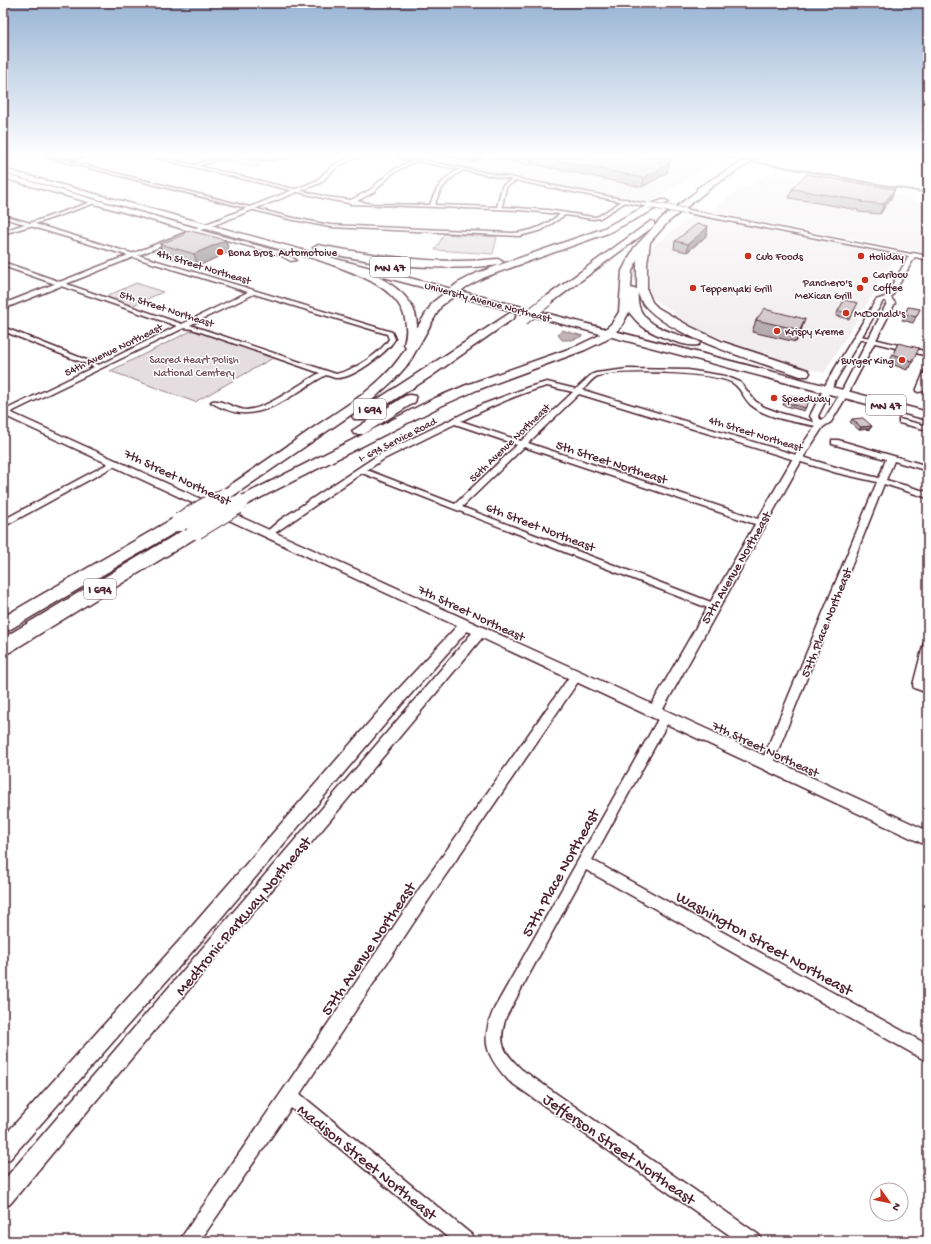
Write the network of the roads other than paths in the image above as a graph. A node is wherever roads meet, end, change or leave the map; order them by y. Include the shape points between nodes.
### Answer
1 (57, 215) edge
2 (142, 215) edge
3 (166, 215) edge
4 (195, 215) edge
5 (235, 215) edge
6 (280, 215) edge
7 (562, 215) edge
8 (576, 215) edge
9 (603, 215) edge
10 (636, 215) edge
11 (648, 215) edge
12 (663, 215) edge
13 (673, 215) edge
14 (700, 215) edge
15 (3, 216) edge
16 (218, 221) junction
17 (30, 224) junction
18 (206, 226) junction
19 (195, 230) junction
20 (624, 232) dead end
21 (3, 233) edge
22 (652, 233) junction
23 (578, 241) junction
24 (602, 248) dead end
25 (314, 252) junction
26 (637, 252) junction
27 (912, 255) junction
28 (133, 256) junction
29 (928, 258) edge
30 (293, 260) dead end
31 (3, 264) edge
32 (60, 284) junction
33 (454, 285) junction
34 (253, 292) junction
35 (888, 298) junction
36 (3, 307) edge
37 (182, 326) junction
38 (613, 328) junction
39 (3, 329) edge
40 (857, 337) junction
41 (873, 341) junction
42 (392, 342) joint
43 (482, 350) dead end
44 (928, 354) edge
45 (737, 356) junction
46 (99, 367) junction
47 (397, 370) junction
48 (928, 370) edge
49 (324, 373) junction
50 (804, 373) junction
51 (546, 384) joint
52 (830, 385) junction
53 (847, 390) junction
54 (920, 391) dead end
55 (577, 392) junction
56 (419, 393) dead end
57 (215, 402) dead end
58 (928, 406) edge
59 (4, 413) edge
60 (928, 416) edge
61 (902, 421) dead end
62 (456, 422) junction
63 (820, 425) junction
64 (928, 428) edge
65 (835, 442) dead end
66 (524, 444) junction
67 (798, 458) junction
68 (891, 458) junction
69 (116, 463) junction
70 (927, 466) edge
71 (360, 470) junction
72 (882, 481) junction
73 (225, 495) junction
74 (928, 495) edge
75 (241, 502) junction
76 (456, 508) junction
77 (3, 524) edge
78 (761, 524) junction
79 (269, 533) junction
80 (713, 606) junction
81 (3, 625) edge
82 (473, 628) junction
83 (928, 646) edge
84 (3, 647) edge
85 (576, 676) junction
86 (923, 687) edge
87 (660, 714) junction
88 (364, 738) junction
89 (382, 748) junction
90 (767, 763) junction
91 (928, 839) edge
92 (584, 862) junction
93 (493, 1047) joint
94 (928, 1054) edge
95 (289, 1096) junction
96 (3, 1152) edge
97 (3, 1197) edge
98 (188, 1241) edge
99 (466, 1241) edge
100 (753, 1241) edge

1 - 17 street
2 - 19 street
3 - 18 main road, University Avenue Northeast / MN 47
4 - 16 main road, University Avenue Northeast / MN 47
5 - 16 street
6 - 7 street via 330,226 512,235 539,231
8 - 9 street via 592,218
10 - 23 highway via 610,230
11 - 20 highway
12 - 43 highway, bridge
13 - 22 highway
14 - 27 street, bridge
15 - 17 street, 4th Street Northeast
16 - 18 street
16 - 25 main road, University Avenue Northeast / MN 47
17 - 21 street
17 - 28 street, 4th Street Northeast
18 - 19 street
18 - 25 main road, University Avenue Northeast / MN 47
19 - 28 street
19 - 30 street
22 - 26 highway
22 - 50 highway via 644,250 641,286 642,294 650,306 682,328 714,343
23 - 25 highway via 521,258 459,265 396,262
23 - 33 highway
24 - 73 highway, I 694 via 510,316 397,393
25 - 33 main road, University Avenue Northeast / MN 47
25 - 47 highway via 375,279 404,302 411,316 413,331 407,352
26 - 38 highway via 627,271 624,312
26 - 45 highway via 633,268 632,304 638,316 651,327 667,334
27 - 29 street
27 - 35 street, 57th Avenue Northeast
28 - 32 street
28 - 34 street, 4th Street Northeast
31 - 32 street, 5th Street Northeast
32 - 36 street
32 - 37 street, 5th Street Northeast
33 - 38 main road, University Avenue Northeast / MN 47
33 - 47 highway via 434,308 409,355
34 - 37 street, 54th Avenue Northeast via 191,324
34 - 42 street, 4th Street Northeast via 390,333 393,336
35 - 40 street, 57th Avenue Northeast via 880,300
35 - 41 street, 57th Avenue Northeast via 892,303
37 - 46 street, 54th Avenue Northeast
37 - 49 street, 5th Street Northeast via 193,327
38 - 45 main road, University Avenue Northeast / MN 47
38 - 52 main road, University Avenue Northeast / MN 47
38 - 75 highway via 581,348 438,402
39 - 46 street
40 - 41 street
40 - 52 street, 57th Avenue Northeast
41 - 44 street
41 - 53 street, 57th Avenue Northeast
42 - 49 street, 5th Street Northeast via 342,376
45 - 50 main road, University Avenue Northeast / MN 47
46 - 59 street, 54th Avenue Northeast
47 - 73 highway via 366,398
48 - 54 street
49 - 57 street via 262,408 247,412
50 - 52 main road, University Avenue Northeast / MN 47
51 - 55 street, 4th Street Northeast
51 - 62 street, I- 694 Service Road via 484,407
52 - 53 main road, University Avenue Northeast / MN 47
52 - 63 street, 57th Avenue Northeast via 814,416
53 - 58 main road, University Avenue Northeast / MN 47
53 - 60 main road, University Avenue Northeast / MN 47
53 - 63 street, 57th Avenue Northeast via 828,420
55 - 63 street, 56th Avenue Northeast via 593,376 608,372 664,372 714,376 733,380 759,408
55 - 66 street, 56th Avenue Northeast
55 - 67 street, 4th Street Northeast
56 - 75 highway, I 694
59 - 69 street, 7th Street Northeast
61 - 64 street
62 - 66 street, 5th Street Northeast
62 - 71 street, I- 694 Service Road via 381,457
63 - 67 street, 57th Avenue Northeast
65 - 68 street
66 - 76 street, 56th Avenue Northeast
66 - 78 street, 5th Street Northeast
67 - 72 street, 4th Street Northeast
67 - 78 street, 57th Avenue Northeast
68 - 70 street
68 - 72 street, 57th Place Northeast
69 - 77 street
69 - 79 street, 7th Street Northeast
71 - 76 street, 6th Street Northeast
71 - 79 street, I- 694 Service Road
72 - 74 street, 4th Street Northeast
72 - 90 street, 57th Place Northeast
73 - 81 highway, I 694, bridge
75 - 84 highway, I 694, bridge
76 - 80 street, 6th Street Northeast
78 - 80 street, 57th Avenue Northeast
79 - 82 street, 7th Street Northeast
80 - 87 street, 57th Avenue Northeast
82 - 85 street, 7th Street Northeast
82 - 88 street, Medtronic Parkway Northeast
82 - 89 street, Medtronic Parkway Northeast
83 - 86 street
85 - 87 street, 7th Street Northeast
85 - 95 street, 57th Avenue Northeast via 429,887
87 - 90 street, 7th Street Northeast
87 - 92 street, 57th Place Northeast
88 - 89 street
88 - 96 street, Medtronic Parkway Northeast via 193,938
89 - 97 street, Medtronic Parkway Northeast
90 - 91 street, 7th Street Northeast
92 - 93 street, 57th Place Northeast via 500,1014 494,1030
92 - 94 street, Washington Street Northeast
93 - 100 street, Jefferson Street Northeast via 515,1074
95 - 98 street, 57th Avenue Northeast
95 - 99 street, Madison Street Northeast

